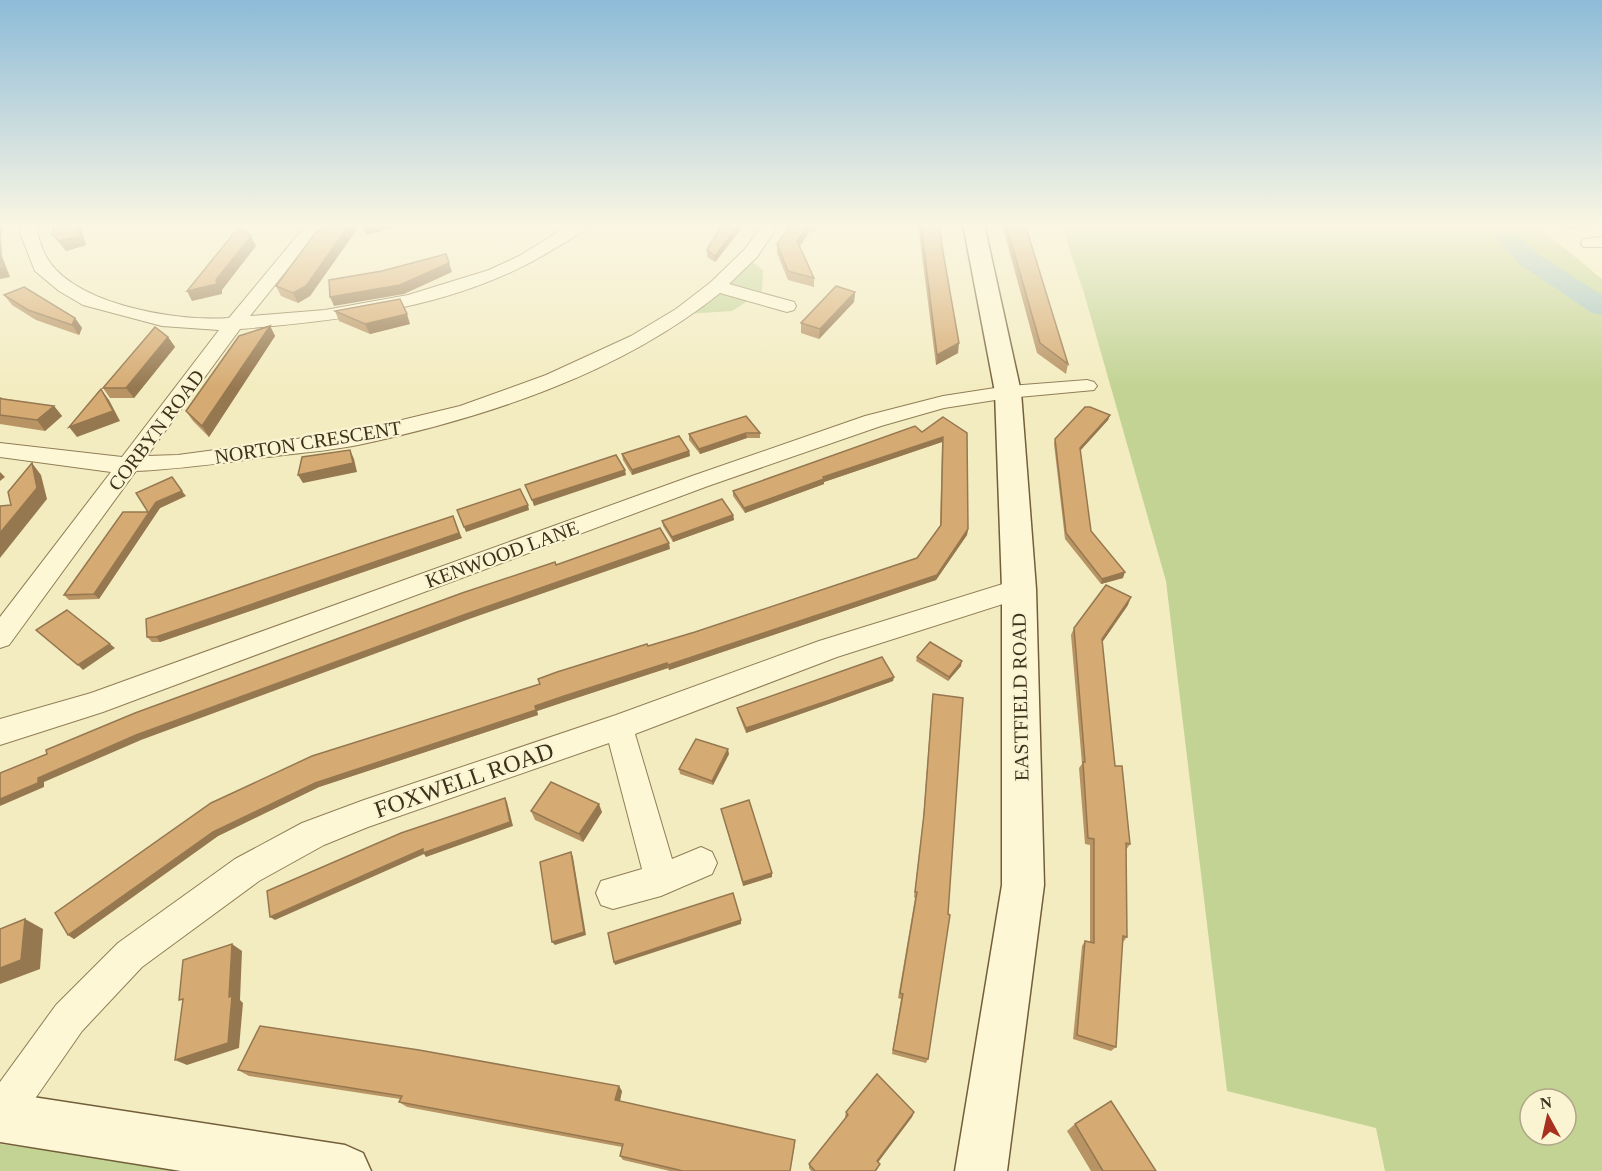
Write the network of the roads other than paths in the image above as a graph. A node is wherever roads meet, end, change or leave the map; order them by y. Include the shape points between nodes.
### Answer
1 (55, 279) edge
2 (265, 279) edge
3 (480, 279) edge
4 (725, 279) edge
5 (984, 279) edge
6 (717, 286) junction
7 (787, 306) dead end
8 (224, 325) junction
9 (1087, 386) dead end
10 (1008, 392) junction
11 (0, 450) edge
12 (123, 464) junction
13 (1019, 589) junction
14 (0, 610) edge
15 (0, 637) edge
16 (619, 727) junction
17 (0, 732) edge
18 (701, 862) dead end
19 (661, 880) junction
20 (613, 893) dead end
21 (0, 1116) edge
22 (345, 1171) edge
23 (981, 1171) edge

1 - 8 street via 89,301 162,320
2 - 8 street, CORBYN ROAD
3 - 8 street via 413,299 325,316
4 - 6 street, NORTON CRESCENT
5 - 10 street, EASTFIELD ROAD
6 - 7 street
6 - 12 street, NORTON CRESCENT via 683,313 638,340 553,379 466,411 356,438 178,462
8 - 12 street, CORBYN ROAD
9 - 10 street, KENWOOD LANE
10 - 13 street, EASTFIELD ROAD
10 - 17 street, KENWOOD LANE via 943,402 873,421 124,693
11 - 12 street, NORTON CRESCENT
12 - 14 street, CORBYN ROAD
12 - 15 street, CORBYN ROAD
13 - 16 street, FOXWELL ROAD via 829,649
13 - 23 street, EASTFIELD ROAD via 1023,885
16 - 19 street
16 - 21 street, FOXWELL ROAD via 353,818 313,834 247,870 130,956 69,1018
18 - 19 street
19 - 20 street
21 - 22 street

